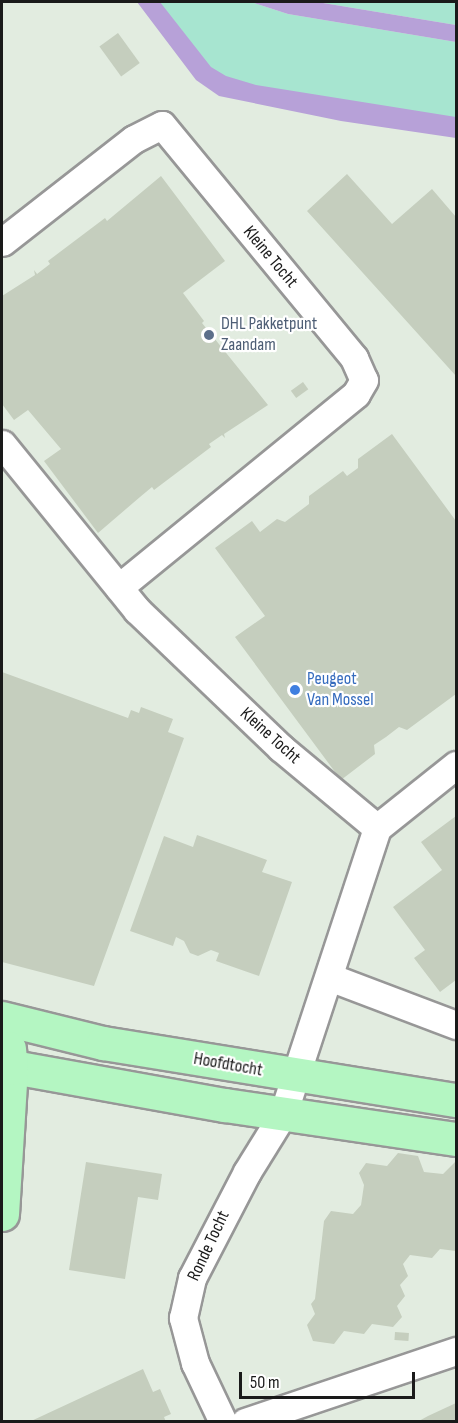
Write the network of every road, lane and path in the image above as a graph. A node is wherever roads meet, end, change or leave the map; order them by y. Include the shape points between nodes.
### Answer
1 (2, 242) edge
2 (2, 445) edge
3 (119, 587) junction
4 (456, 765) edge
5 (377, 828) junction
6 (329, 977) junction
7 (3, 1021) edge
8 (456, 1026) edge
9 (6, 1067) edge
10 (295, 1077) junction
11 (456, 1100) edge
12 (283, 1114) junction
13 (456, 1139) edge
14 (2, 1214) edge
15 (456, 1351) edge
16 (223, 1422) edge
17 (245, 1422) edge

1 - 3 street, Kleine Tocht via 134,139 162,125 354,358 364,380 356,394
2 - 3 street, Kleine Tocht
3 - 5 street, Kleine Tocht via 137,610 281,748
4 - 5 street
5 - 6 street
6 - 8 street
6 - 10 street
7 - 9 main road
7 - 10 main road, Hoofdtocht
9 - 12 main road
9 - 14 main road
10 - 11 main road, Hoofdtocht
10 - 12 street, Ronde Tocht
12 - 13 main road
12 - 16 street, Ronde Tocht via 202,1254 183,1318 195,1363
15 - 17 street

